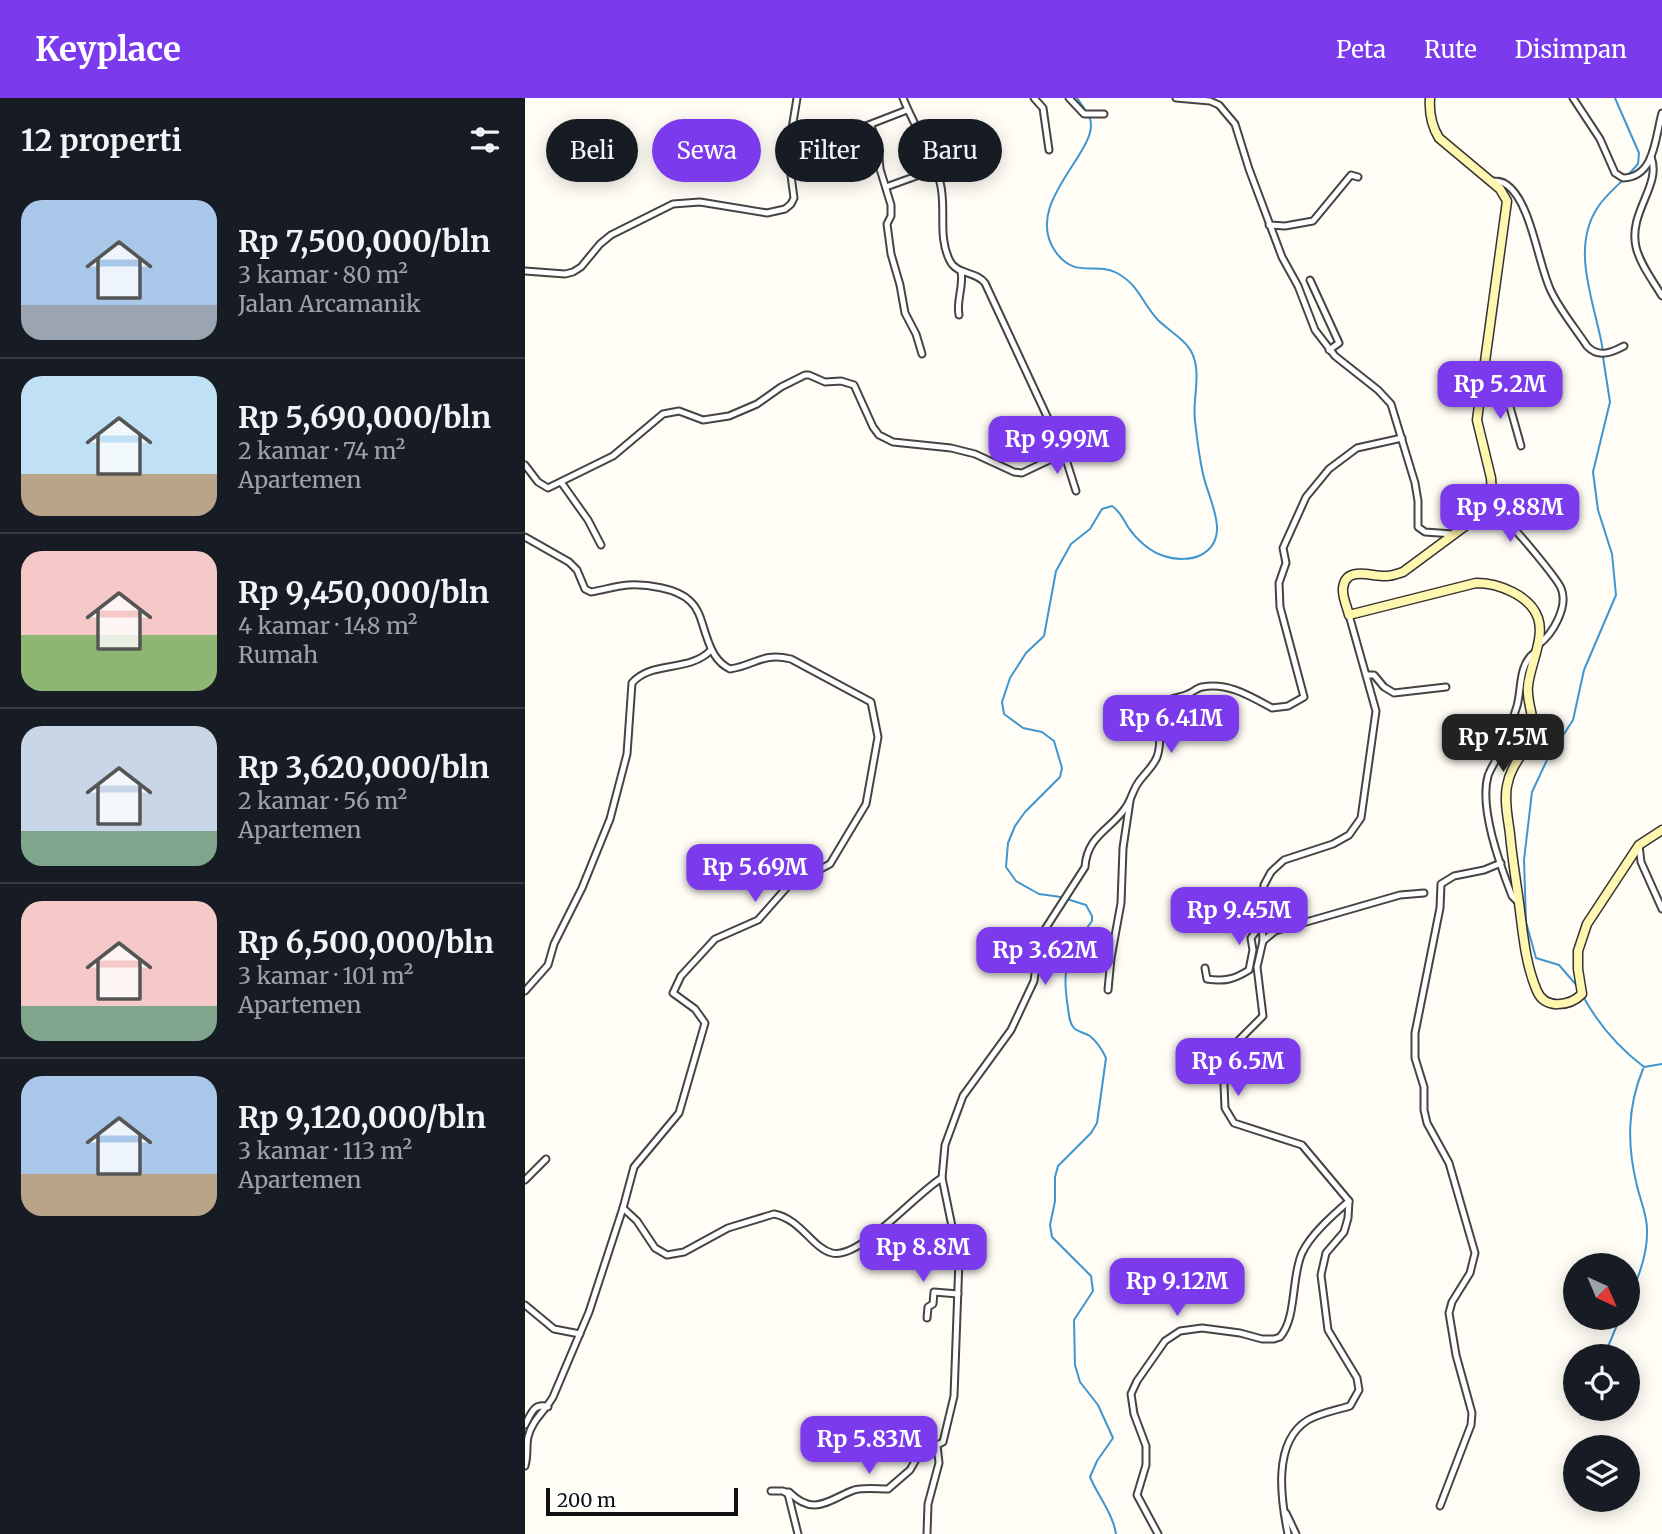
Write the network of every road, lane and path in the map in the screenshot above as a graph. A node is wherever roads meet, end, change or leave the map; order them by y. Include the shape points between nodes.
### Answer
1 (797, 98) edge
2 (903, 98) edge
3 (1034, 98) edge
4 (1069, 98) edge
5 (1176, 98) edge
6 (1430, 98) edge
7 (1573, 98) edge
8 (907, 110) junction
9 (1662, 113) edge
10 (1104, 114) dead end
11 (912, 119) edge
12 (884, 120) edge
13 (1049, 150) dead end
14 (1651, 157) junction
15 (1358, 177) dead end
16 (1492, 181) junction
17 (884, 182) edge
18 (899, 182) edge
19 (940, 182) edge
20 (885, 187) junction
21 (1269, 225) junction
22 (525, 271) edge
23 (961, 271) junction
24 (1310, 280) dead end
25 (1662, 296) edge
26 (959, 316) dead end
27 (1624, 346) dead end
28 (1329, 350) junction
29 (922, 354) dead end
30 (1480, 393) junction
31 (1402, 438) junction
32 (1521, 446) dead end
33 (1064, 453) junction
34 (525, 465) edge
35 (561, 482) junction
36 (1076, 491) dead end
37 (1480, 515) junction
38 (1453, 534) junction
39 (525, 537) edge
40 (601, 545) dead end
41 (1349, 615) junction
42 (1536, 649) junction
43 (711, 650) junction
44 (1367, 675) junction
45 (1446, 687) dead end
46 (1129, 798) junction
47 (1662, 830) edge
48 (1639, 845) junction
49 (1501, 863) junction
50 (1424, 892) dead end
51 (1519, 903) junction
52 (1662, 909) edge
53 (1262, 923) junction
54 (1263, 941) junction
55 (1205, 968) dead end
56 (1108, 990) dead end
57 (525, 991) edge
58 (546, 1159) dead end
59 (942, 1178) junction
60 (525, 1180) edge
61 (1349, 1201) junction
62 (623, 1208) junction
63 (958, 1294) junction
64 (525, 1305) edge
65 (927, 1318) dead end
66 (580, 1334) junction
67 (548, 1407) junction
68 (525, 1424) edge
69 (937, 1445) junction
70 (525, 1466) edge
71 (771, 1491) dead end
72 (785, 1492) junction
73 (1440, 1506) dead end
74 (1283, 1507) junction
75 (798, 1534) edge
76 (926, 1534) edge
77 (1157, 1534) edge
78 (1288, 1534) edge
79 (1296, 1534) edge

1 - 22 street via 788,153 794,198 785,209 767,212 700,202 673,204 611,235 573,272
2 - 8 street
3 - 13 street via 1043,108
4 - 10 street via 1084,114
5 - 21 street via 1210,101 1227,112
6 - 16 street via 1430,116 1439,138
7 - 14 street via 1620,178 1642,173
8 - 11 street
8 - 12 street
9 - 14 street
14 - 25 street via 1655,173 1636,217 1635,244
15 - 21 street via 1351,175 1313,220
16 - 27 street via 1508,185 1521,203 1550,289 1590,349 1605,353
16 - 30 street via 1503,192 1507,209
17 - 20 street
18 - 20 street
19 - 23 street via 947,251 951,264
20 - 29 street via 892,211 887,224 891,254 905,313
21 - 28 street via 1315,330
23 - 26 street
23 - 33 street via 985,283
24 - 28 street via 1339,342
28 - 31 street via 1385,396
30 - 32 street via 1504,393
30 - 37 street via 1478,430 1492,486
31 - 38 street via 1418,501 1418,527 1425,532
31 - 46 street via 1357,448 1329,469 1305,497 1283,548 1286,564 1278,587 1280,607 1304,697 1272,708 1248,694 1213,686 1170,698 1159,723 1156,760
33 - 35 street via 1022,473 951,448 893,442 873,427 854,385 809,375 729,416 703,419 679,411 663,414 613,456
33 - 36 street
34 - 35 street via 542,486
35 - 40 street
37 - 38 street
37 - 42 street via 1514,528 1562,589 1556,622
38 - 41 street via 1403,572 1350,576 1343,588
39 - 43 street via 569,562 591,592 628,585 672,591 689,600 699,612
41 - 42 street via 1485,583 1509,590 1535,610 1539,623
41 - 44 street
42 - 49 street via 1525,663 1517,707 1488,777 1490,821
42 - 51 street via 1528,694 1533,732 1513,765 1506,791
43 - 57 street via 699,660 645,673 632,683 627,754 610,819 548,965
43 - 62 street via 730,669 764,657 791,659 871,702 878,737 866,804 829,864 787,886 758,920 715,939 681,976 673,993 705,1023 679,1113 633,1167
44 - 45 street via 1374,675 1394,693
44 - 53 street via 1376,711 1361,818 1349,835 1284,860 1271,872 1264,885
46 - 56 street
46 - 59 street via 1125,808 1097,835 1085,867 1040,937 1034,981 1011,1030 958,1107 945,1145
47 - 48 street
48 - 51 street via 1587,924 1578,960 1583,991 1573,1001 1552,1004 1539,995 1525,953
48 - 52 street via 1641,863
49 - 51 street via 1512,896
49 - 73 street via 1441,884 1415,1033 1427,1123 1449,1163 1475,1254 1449,1313 1471,1424
50 - 54 street via 1275,931
53 - 54 street
53 - 55 street via 1251,938 1249,970 1222,981 1207,979
54 - 61 street via 1257,967 1263,1016 1232,1047 1224,1085 1225,1108 1234,1123 1302,1145
58 - 60 street
59 - 62 street via 875,1234 839,1254 825,1250 794,1222 774,1214 728,1228 684,1252 663,1254
59 - 63 street via 959,1260
61 - 74 street via 1343,1232 1326,1253 1321,1275 1328,1330 1360,1390 1350,1406 1309,1420 1296,1430 1282,1460
61 - 77 street via 1302,1252 1288,1321 1280,1337 1262,1339 1213,1329 1180,1331 1165,1341 1137,1381 1131,1398 1146,1446 1137,1495
62 - 66 street
63 - 65 street via 934,1292
63 - 69 street via 954,1396 943,1442
64 - 66 street via 554,1329
66 - 67 street
67 - 68 street via 535,1407
67 - 70 street via 529,1436
69 - 72 street via 926,1444 910,1470 888,1489 857,1489 812,1505
69 - 76 street via 939,1463
71 - 72 street
72 - 75 street
74 - 78 street
74 - 79 street

